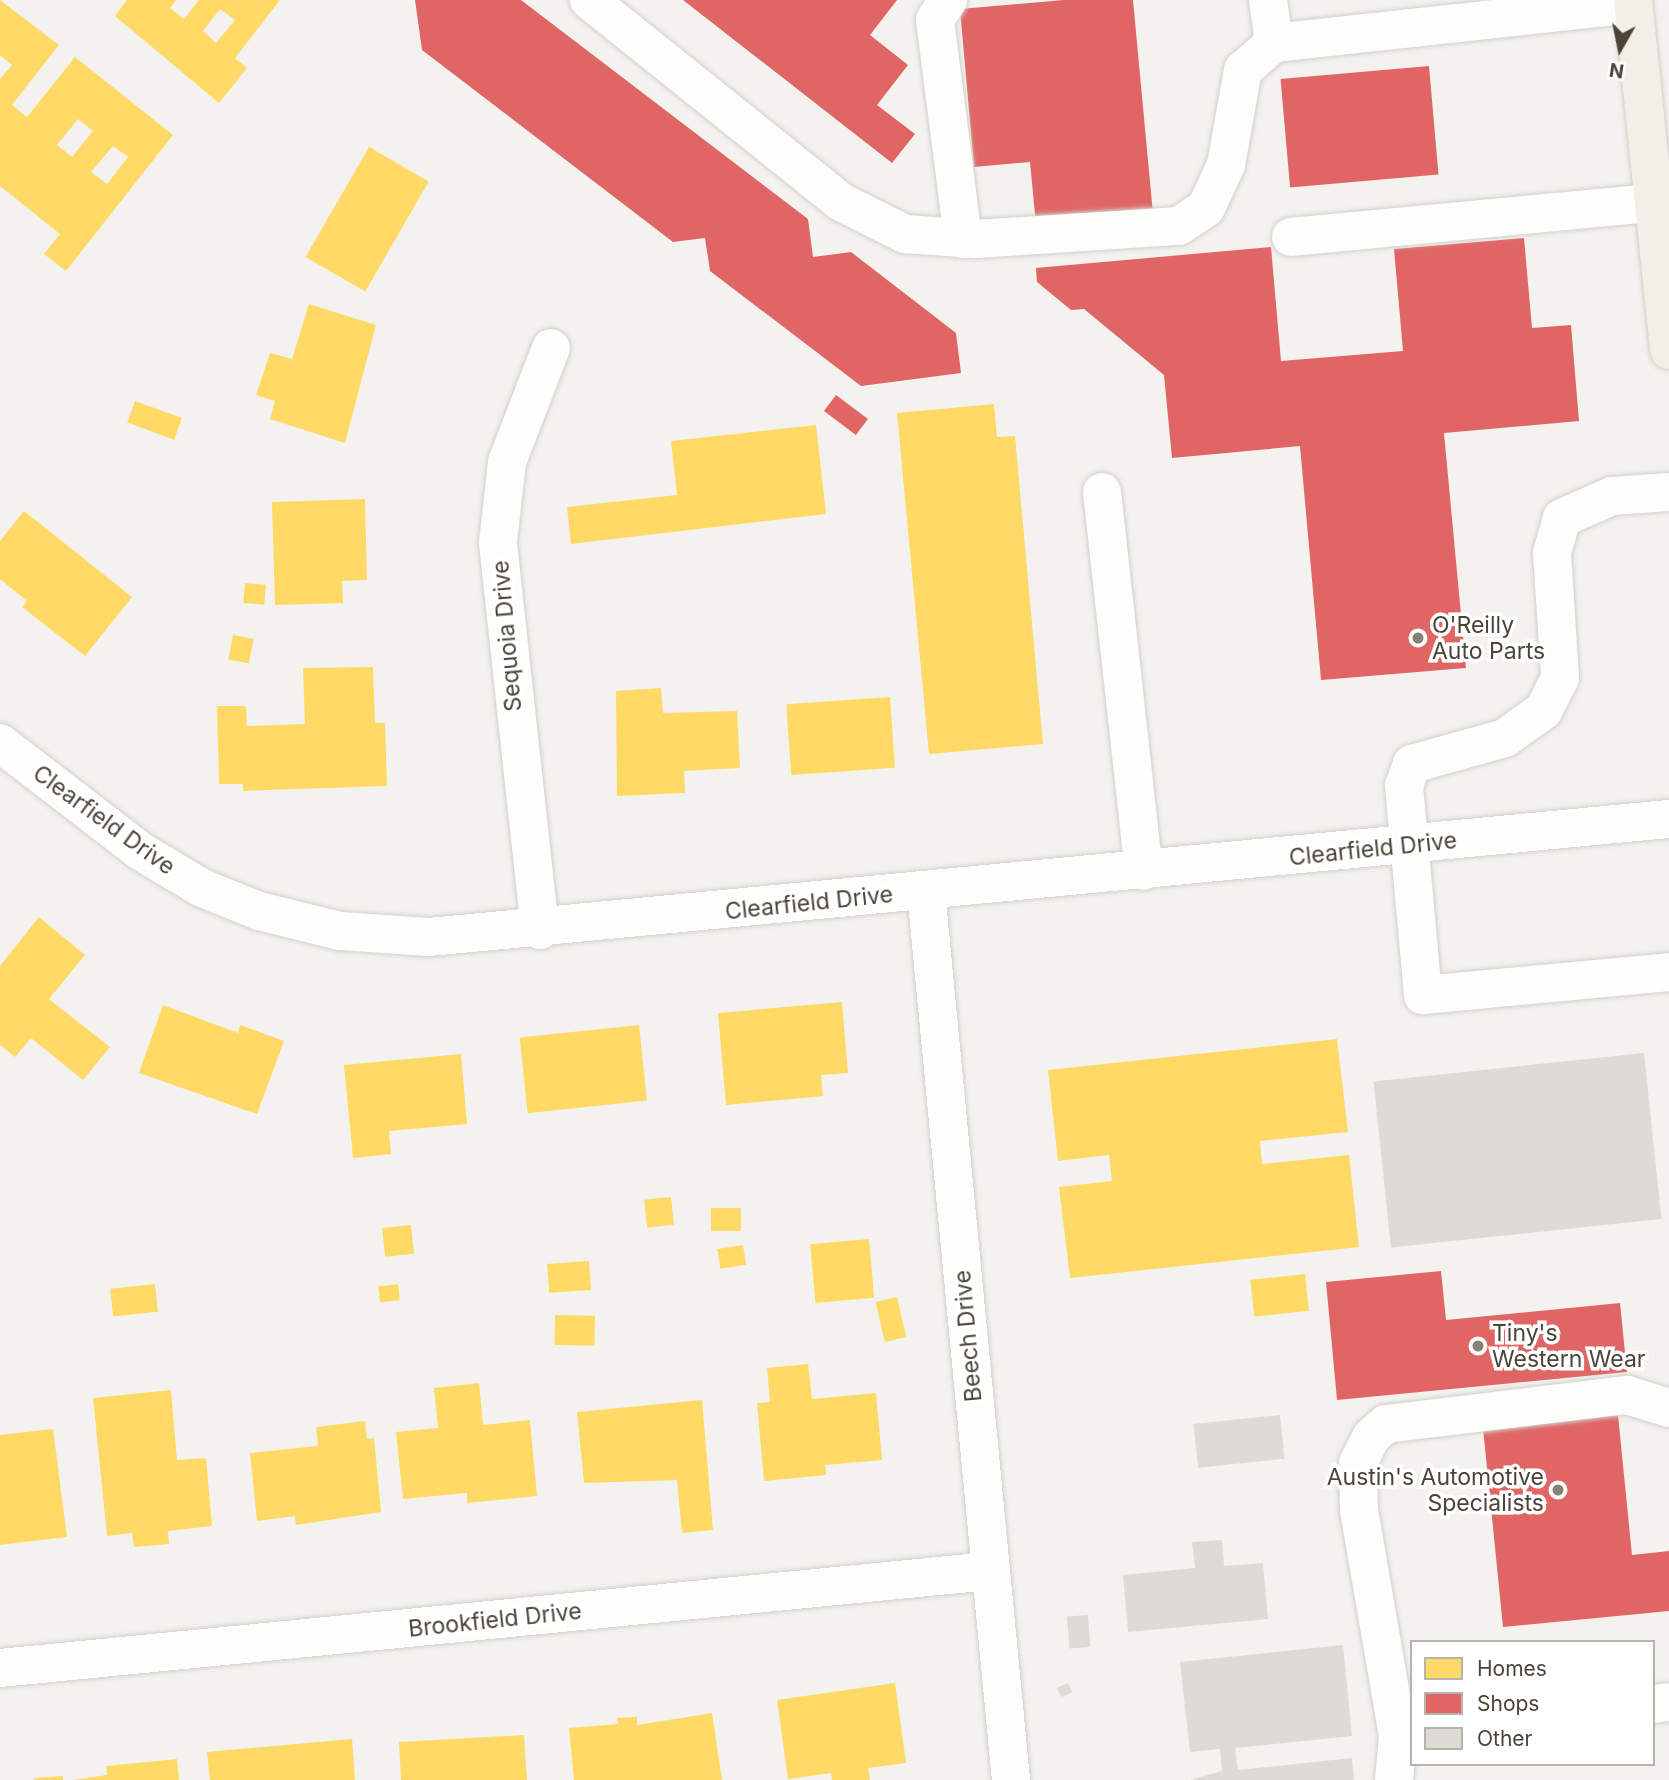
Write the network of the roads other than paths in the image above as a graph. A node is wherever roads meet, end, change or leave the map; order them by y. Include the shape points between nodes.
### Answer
1 (589, 0) edge
2 (948, 0) edge
3 (1268, 0) edge
4 (1633, 2) edge
5 (1274, 43) junction
6 (1654, 203) junction
7 (1291, 237) dead end
8 (963, 239) junction
9 (551, 348) dead end
10 (1669, 350) edge
11 (1102, 492) dead end
12 (1669, 492) edge
13 (0, 743) edge
14 (1669, 819) edge
15 (1413, 845) junction
16 (1144, 871) junction
17 (926, 891) junction
18 (540, 930) junction
19 (1669, 972) edge
20 (1669, 1408) edge
21 (990, 1571) junction
22 (0, 1668) edge
23 (1405, 1734) edge
24 (1011, 1780) edge
25 (1394, 1780) edge

1 - 8 street via 841,202 905,234
2 - 8 street via 935,20
3 - 5 street
4 - 5 street
4 - 6 main road
5 - 8 street via 1243,70 1226,165 1206,208 1179,226
6 - 7 street
6 - 10 main road
9 - 18 street, Sequoia Drive via 508,462 499,542
11 - 16 street
12 - 15 street via 1612,496 1562,518 1552,553 1560,678 1544,710 1505,738 1412,764 1404,786
13 - 18 street, Clearfield Drive via 140,851 259,911 340,931 429,937
14 - 15 street, Clearfield Drive
15 - 16 street, Clearfield Drive
15 - 19 street via 1423,995
16 - 17 street, Clearfield Drive
17 - 18 street, Clearfield Drive
17 - 21 street, Beech Drive
20 - 23 street via 1627,1395 1386,1424 1371,1437 1358,1463 1359,1511
21 - 22 street, Brookfield Drive
21 - 24 street, Beech Drive
23 - 25 street

